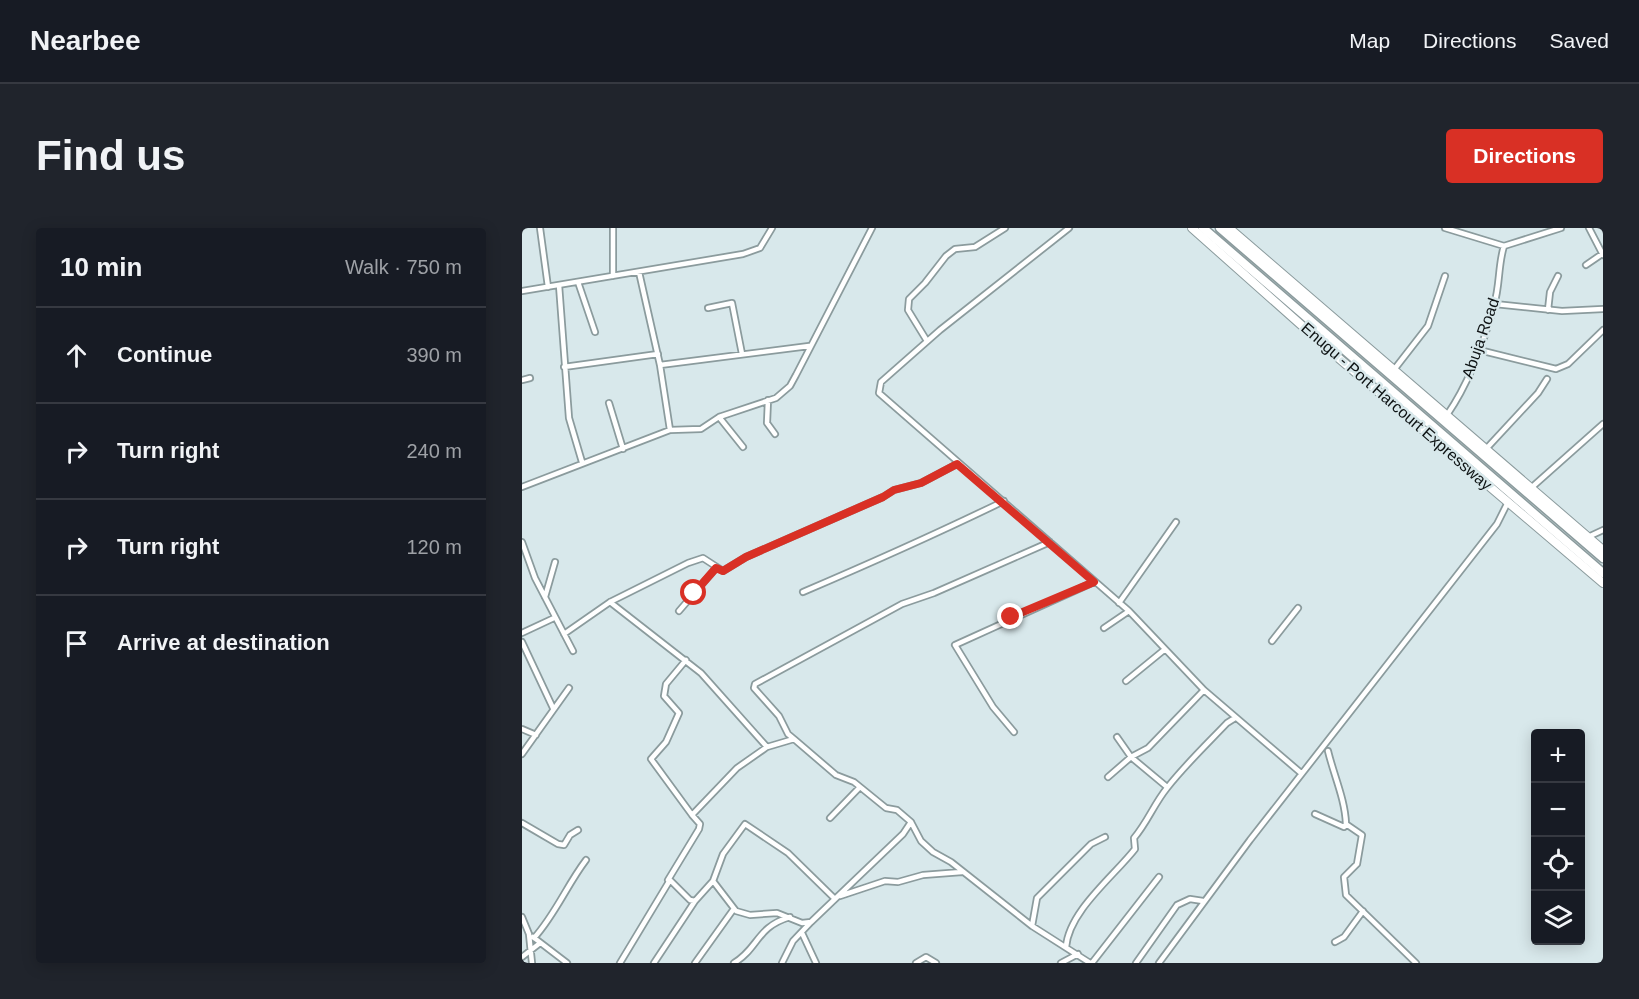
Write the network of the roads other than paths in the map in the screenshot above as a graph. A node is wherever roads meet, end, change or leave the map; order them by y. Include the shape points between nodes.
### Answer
1 (540, 228) edge
2 (613, 228) edge
3 (772, 228) edge
4 (872, 228) edge
5 (1005, 228) edge
6 (1069, 228) edge
7 (1192, 228) edge
8 (1203, 228) edge
9 (1220, 228) edge
10 (1229, 228) edge
11 (1445, 228) edge
12 (1541, 228) edge
13 (1560, 228) edge
14 (1589, 228) edge
15 (1546, 235) junction
16 (1504, 246) junction
17 (1603, 254) edge
18 (1586, 265) dead end
19 (639, 272) junction
20 (613, 276) junction
21 (1445, 276) dead end
22 (1558, 276) dead end
23 (578, 282) junction
24 (559, 285) junction
25 (548, 287) junction
26 (522, 291) edge
27 (1495, 304) junction
28 (708, 308) dead end
29 (1603, 309) edge
30 (1548, 310) junction
31 (1603, 330) edge
32 (594, 332) dead end
33 (927, 341) junction
34 (809, 346) junction
35 (1479, 350) junction
36 (658, 354) junction
37 (742, 354) junction
38 (660, 365) junction
39 (564, 367) junction
40 (1393, 371) junction
41 (530, 378) dead end
42 (1547, 378) dead end
43 (522, 380) edge
44 (768, 400) junction
45 (609, 402) dead end
46 (1447, 415) junction
47 (718, 417) junction
48 (1603, 424) edge
49 (670, 430) junction
50 (776, 434) dead end
51 (744, 447) dead end
52 (623, 449) junction
53 (1486, 449) junction
54 (582, 462) junction
55 (957, 464) junction
56 (522, 487) edge
57 (1531, 488) junction
58 (1004, 501) junction
59 (1508, 501) junction
60 (1176, 522) dead end
61 (1603, 530) edge
62 (1588, 537) junction
63 (522, 542) edge
64 (1050, 542) junction
65 (1603, 550) edge
66 (1603, 558) edge
67 (528, 562) junction
68 (555, 562) dead end
69 (522, 564) edge
70 (716, 568) junction
71 (1603, 573) edge
72 (1094, 582) junction
73 (1603, 583) edge
74 (803, 592) dead end
75 (545, 597) junction
76 (610, 602) junction
77 (1119, 603) junction
78 (1298, 608) dead end
79 (679, 611) dead end
80 (1129, 611) junction
81 (554, 618) junction
82 (1104, 628) dead end
83 (522, 633) edge
84 (564, 634) junction
85 (1272, 641) dead end
86 (522, 642) edge
87 (1164, 650) junction
88 (573, 651) dead end
89 (686, 660) junction
90 (1126, 681) dead end
91 (569, 688) dead end
92 (1204, 690) junction
93 (553, 708) junction
94 (1236, 718) junction
95 (522, 729) edge
96 (1014, 732) dead end
97 (788, 734) junction
98 (536, 735) junction
99 (1117, 737) dead end
100 (794, 739) junction
101 (786, 741) junction
102 (767, 747) junction
103 (1328, 751) dead end
104 (522, 754) edge
105 (1131, 757) junction
106 (1301, 773) junction
107 (1108, 777) dead end
108 (860, 787) junction
109 (1167, 787) junction
110 (1315, 814) dead end
111 (692, 815) junction
112 (830, 818) dead end
113 (911, 822) junction
114 (522, 823) edge
115 (1346, 824) junction
116 (578, 830) dead end
117 (1105, 837) dead end
118 (586, 860) dead end
119 (962, 872) junction
120 (1160, 877) dead end
121 (713, 881) junction
122 (667, 883) junction
123 (835, 898) junction
124 (695, 901) junction
125 (1203, 901) junction
126 (733, 909) junction
127 (1363, 911) junction
128 (522, 917) edge
129 (790, 917) junction
130 (811, 922) junction
131 (1032, 926) junction
132 (802, 933) junction
133 (529, 934) junction
134 (534, 938) junction
135 (1335, 942) dead end
136 (540, 943) junction
137 (1066, 947) junction
138 (531, 951) junction
139 (1078, 954) junction
140 (522, 957) edge
141 (532, 963) edge
142 (567, 963) edge
143 (620, 963) edge
144 (654, 963) edge
145 (695, 963) edge
146 (734, 963) edge
147 (782, 963) edge
148 (816, 963) edge
149 (916, 963) edge
150 (936, 963) edge
151 (1061, 963) edge
152 (1091, 963) edge
153 (1136, 963) edge
154 (1159, 963) edge
155 (1416, 963) edge

1 - 25 street
2 - 20 street
3 - 19 street via 759,248 751,252
4 - 34 street
5 - 33 street via 975,247 962,247 946,256 909,299 909,310
6 - 33 street
7 - 59 main road, Enugu - Port Harcourt Expressway
8 - 71 highway, Enugu - Port Harcourt Expressway
9 - 66 highway, Enugu - Port Harcourt Expressway
10 - 40 main road, Enugu - Port Harcourt Expressway
11 - 16 street
12 - 15 street
13 - 15 street
14 - 17 street
15 - 16 street
16 - 27 street, Abuja Road
17 - 18 street
19 - 20 street
19 - 36 street
20 - 23 street
21 - 40 street via 1428,326
22 - 30 street via 1550,292
23 - 24 street
23 - 32 street
24 - 25 street
24 - 39 street
25 - 26 street
27 - 30 street
27 - 35 street, Abuja Road
28 - 37 street via 732,303
29 - 30 street
31 - 35 street via 1569,364 1556,369
33 - 55 street via 881,382 879,393
34 - 37 street
34 - 44 street via 790,386
35 - 46 street, Abuja Road
36 - 38 street
36 - 39 street
37 - 38 street
38 - 49 street
39 - 54 street via 569,418
40 - 46 main road, Enugu - Port Harcourt Expressway
41 - 43 street
42 - 53 street
44 - 47 street
44 - 50 street via 767,423
45 - 52 street
46 - 53 main road, Enugu - Port Harcourt Expressway
47 - 49 street via 701,429
47 - 51 street
48 - 57 street
49 - 52 street
52 - 54 street
53 - 57 main road, Enugu - Port Harcourt Expressway
54 - 56 street
55 - 58 street
55 - 70 street via 746,557 723,571
57 - 62 main road, Enugu - Port Harcourt Expressway
58 - 64 street
58 - 74 street
59 - 73 main road, Enugu - Port Harcourt Expressway
59 - 106 street via 1497,524
60 - 77 street
61 - 62 street
62 - 65 main road, Enugu - Port Harcourt Expressway
63 - 67 street
64 - 72 street
64 - 97 street via 902,604 755,684 754,688 779,716
67 - 69 street
67 - 75 street
68 - 75 street
70 - 76 street via 704,558 697,559
70 - 79 street
72 - 77 street
72 - 96 street via 955,645 993,707
75 - 81 street
76 - 84 street
76 - 89 street
77 - 80 street
78 - 85 street
80 - 82 street
80 - 87 street
81 - 83 street
81 - 84 street
84 - 88 street
86 - 93 street
87 - 90 street
87 - 92 street
89 - 102 street via 722,694
89 - 111 street via 665,685 664,696 679,713 666,742 651,759
91 - 93 street
92 - 94 street
92 - 105 street via 1148,747
93 - 98 street
94 - 106 street
94 - 109 street
95 - 98 street
97 - 100 street
97 - 101 street
98 - 104 street
99 - 105 street
100 - 101 street
100 - 108 street via 828,770
101 - 102 street
102 - 111 street via 736,768
103 - 115 street via 1345,806
105 - 107 street
105 - 109 street
106 - 125 street
108 - 112 street
108 - 113 street
109 - 137 street via 1134,838 1137,845 1133,851 1095,893 1069,931
110 - 115 street
111 - 122 street via 699,829
113 - 119 street via 921,841
113 - 123 street
114 - 116 street via 564,845
115 - 127 street via 1362,836 1357,864 1344,877 1346,895
117 - 131 street via 1091,844 1037,898
118 - 134 street
119 - 123 street via 885,881
119 - 131 street
120 - 152 street
121 - 123 street via 723,854 745,824 788,853
121 - 124 street
121 - 126 street
122 - 124 street via 672,880 684,897
122 - 143 street
123 - 130 street
124 - 144 street
125 - 153 street via 1190,899 1177,905
125 - 154 street
126 - 129 street via 750,915 773,912
126 - 145 street
127 - 135 street via 1344,937
127 - 155 street
128 - 133 street
129 - 130 street via 802,923
129 - 146 street via 764,929
130 - 132 street
131 - 137 street
132 - 147 street via 793,941
132 - 148 street
133 - 134 street
133 - 138 street
134 - 136 street
136 - 138 street
136 - 142 street
137 - 139 street
138 - 140 street
138 - 141 street
139 - 151 street
139 - 152 street
149 - 150 street via 926,957

